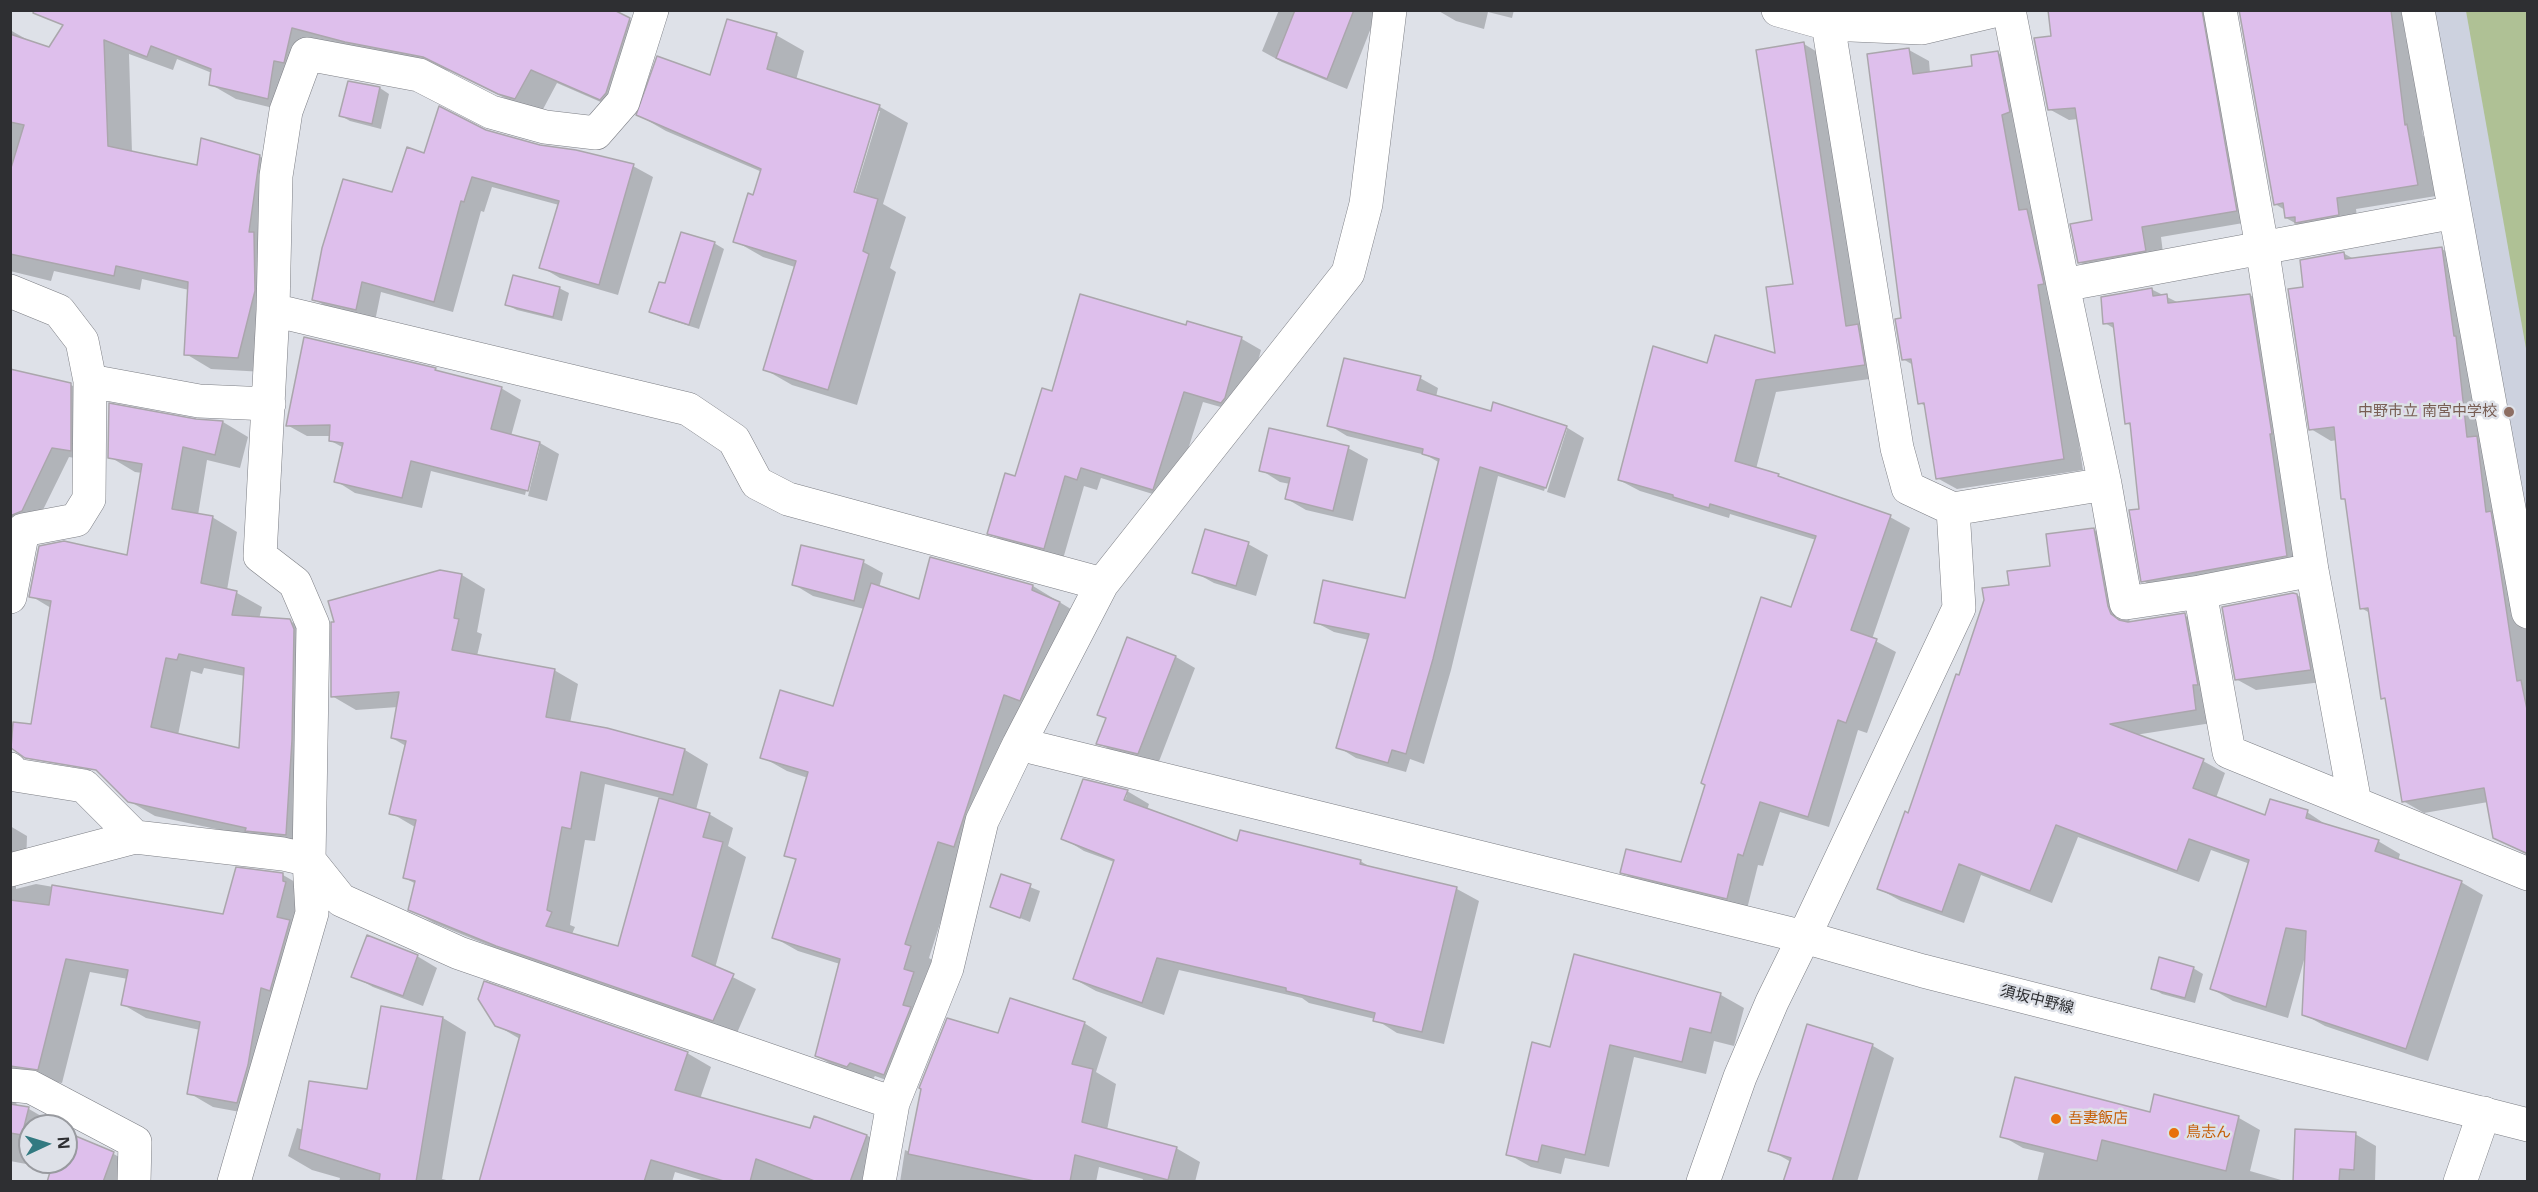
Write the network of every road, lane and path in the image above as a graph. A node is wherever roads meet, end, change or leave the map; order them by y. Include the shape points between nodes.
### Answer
1 (652, 10) edge
2 (1390, 10) edge
3 (1778, 10) edge
4 (1998, 10) edge
5 (2009, 10) edge
6 (2220, 10) edge
7 (2418, 10) edge
8 (1828, 24) junction
9 (2455, 212) junction
10 (2262, 247) junction
11 (2063, 285) junction
12 (10, 291) edge
13 (273, 310) junction
14 (90, 381) junction
15 (269, 404) junction
16 (2105, 484) junction
17 (1953, 509) junction
18 (2312, 570) junction
19 (1102, 584) junction
20 (2200, 592) junction
21 (10, 597) edge
22 (2528, 612) edge
23 (1019, 744) junction
24 (10, 769) edge
25 (2355, 803) junction
26 (135, 837) junction
27 (309, 860) junction
28 (10, 870) edge
29 (2528, 874) edge
30 (1804, 937) junction
31 (10, 1085) edge
32 (893, 1103) junction
33 (2484, 1113) junction
34 (2528, 1125) edge
35 (134, 1182) edge
36 (234, 1182) edge
37 (879, 1182) edge
38 (1703, 1182) edge
39 (2460, 1182) edge

1 - 13 street via 623,102 596,133 545,127 491,112 419,75 307,54 286,111 276,176
2 - 19 street via 1365,204 1348,273
3 - 8 street
4 - 8 street via 1923,27
5 - 11 street
6 - 10 street
7 - 9 street
8 - 17 street via 1897,448 1908,488
9 - 10 street
9 - 22 street
10 - 11 street
10 - 18 street
11 - 16 street
12 - 14 street via 59,311 82,341
13 - 15 street
13 - 19 street via 688,409 734,440 757,483 788,499
14 - 15 street via 199,401
14 - 21 street via 89,499 76,520 23,530
15 - 27 street via 260,556 295,583 313,625
16 - 17 street
16 - 20 street via 2126,603
17 - 30 street via 1959,608
18 - 20 street
18 - 25 street
19 - 23 street
20 - 25 street via 2229,752
23 - 30 street, 須坂中野線
23 - 32 street via 982,821 947,968
24 - 26 street via 15,776 84,786
25 - 29 street
26 - 27 street
26 - 28 street
27 - 32 street via 341,900 459,953
27 - 36 street via 312,913
30 - 33 street, 須坂中野線 via 1923,971
30 - 38 street via 1740,1077
31 - 35 street via 31,1088 135,1142
32 - 37 street
33 - 34 street, 須坂中野線
33 - 39 street

